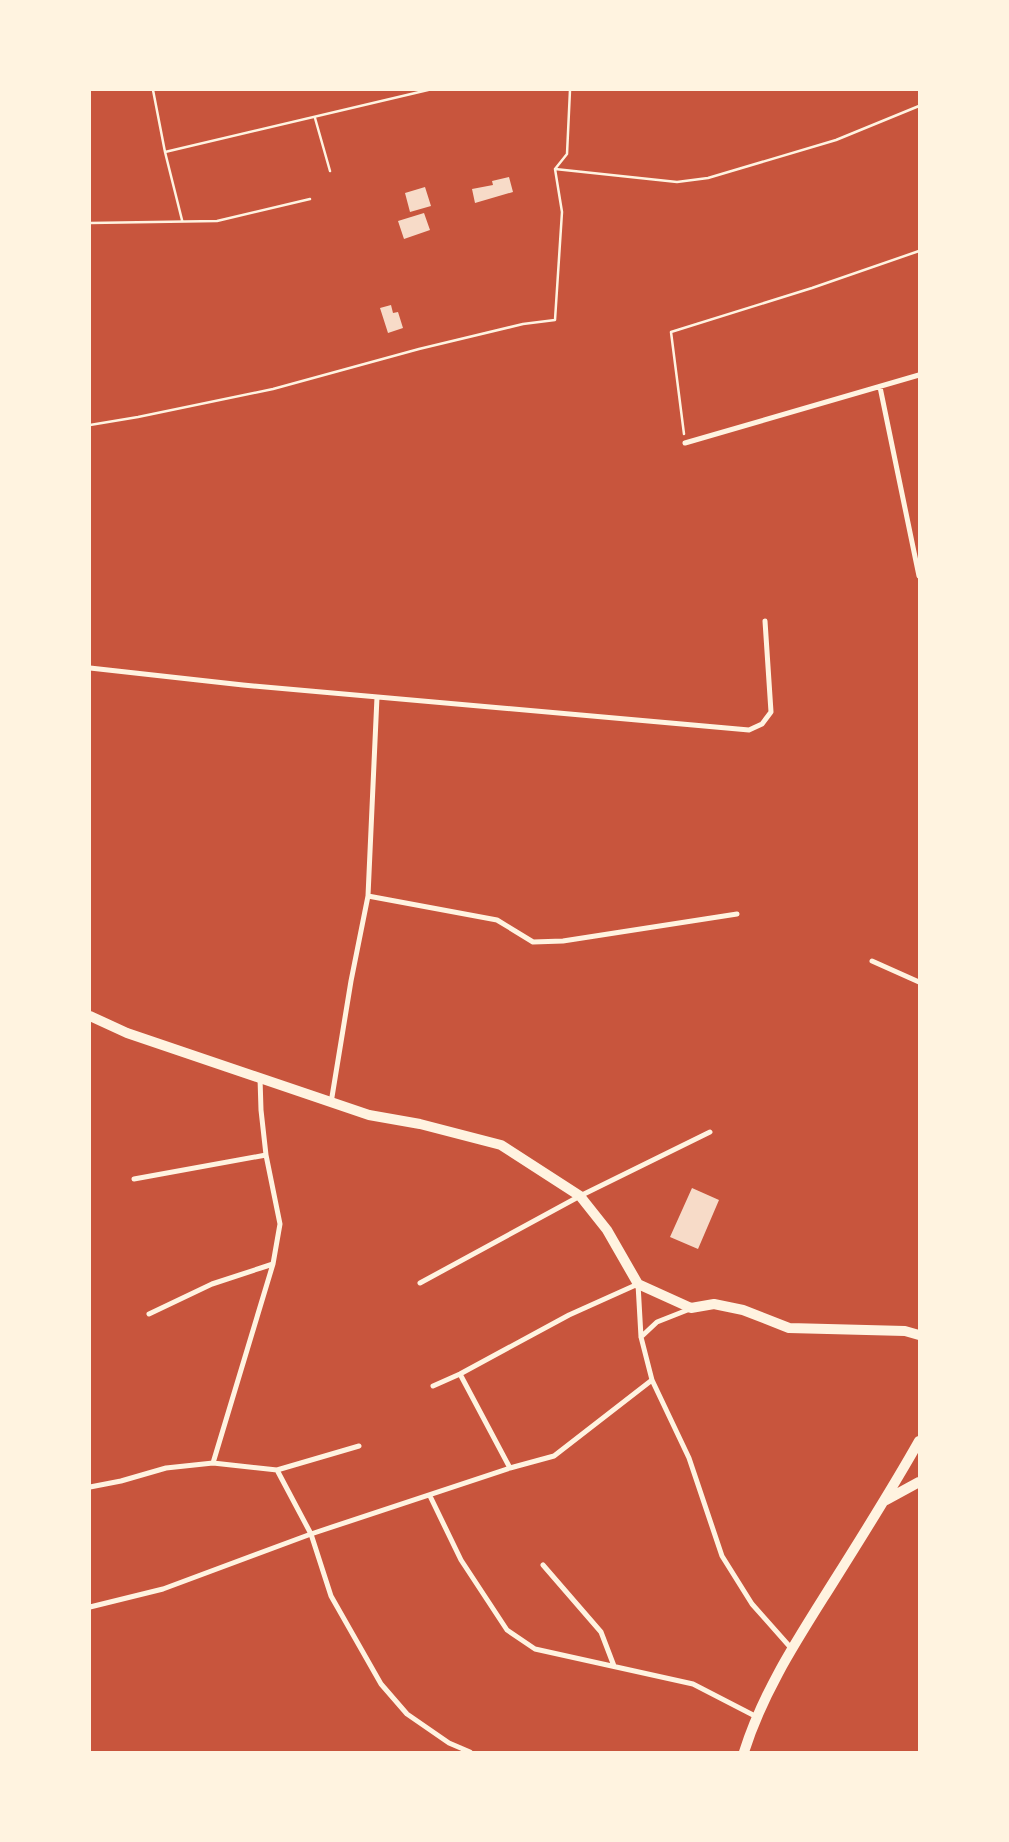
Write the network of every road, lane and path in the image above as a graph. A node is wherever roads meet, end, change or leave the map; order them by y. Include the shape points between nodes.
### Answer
1 (153, 90) edge
2 (428, 90) edge
3 (570, 90) edge
4 (919, 106) edge
5 (315, 118) junction
6 (165, 152) junction
7 (555, 169) junction
8 (330, 171) dead end
9 (310, 199) dead end
10 (182, 220) junction
11 (90, 223) edge
12 (919, 251) edge
13 (919, 375) edge
14 (880, 387) junction
15 (90, 425) edge
16 (685, 443) joint
17 (919, 576) edge
18 (765, 621) dead end
19 (90, 668) edge
20 (377, 697) junction
21 (368, 896) junction
22 (737, 914) dead end
23 (872, 961) dead end
24 (919, 982) edge
25 (90, 1016) edge
26 (260, 1078) junction
27 (331, 1103) junction
28 (710, 1132) dead end
29 (266, 1155) junction
30 (134, 1179) dead end
31 (580, 1196) junction
32 (273, 1264) junction
33 (420, 1283) dead end
34 (638, 1284) junction
35 (691, 1308) junction
36 (149, 1314) dead end
37 (919, 1335) edge
38 (641, 1337) junction
39 (460, 1374) junction
40 (652, 1380) junction
41 (433, 1386) dead end
42 (919, 1442) edge
43 (359, 1446) dead end
44 (213, 1463) junction
45 (510, 1468) junction
46 (277, 1470) junction
47 (919, 1482) edge
48 (90, 1487) edge
49 (430, 1496) junction
50 (886, 1500) junction
51 (311, 1534) junction
52 (543, 1565) dead end
53 (90, 1607) edge
54 (791, 1648) junction
55 (614, 1666) junction
56 (755, 1716) junction
57 (470, 1752) edge
58 (744, 1752) edge

1 - 6 path
2 - 5 path
3 - 7 path via 567,154
4 - 7 path via 836,140 708,178 677,182
5 - 6 path
5 - 8 path
6 - 10 path
7 - 15 path via 562,212 555,320 523,324 419,349 273,389
9 - 10 path via 217,221
10 - 11 path
12 - 16 path via 671,332
13 - 14 street
14 - 16 street
14 - 17 street
18 - 20 street via 771,712 762,724 749,730
19 - 20 street
20 - 21 street
21 - 22 street via 497,920 533,942 563,941
21 - 27 street
23 - 24 street
25 - 26 main road via 127,1033
26 - 27 main road
26 - 29 street
27 - 31 main road via 369,1115 420,1124 501,1145
28 - 31 street
29 - 30 street
29 - 32 street via 280,1224
31 - 33 street
31 - 34 main road via 607,1230
32 - 36 street via 212,1284
32 - 44 street
34 - 35 main road
34 - 38 street
34 - 39 street via 568,1315
35 - 37 main road via 714,1304 743,1310 789,1328 905,1331
35 - 38 street via 657,1322
38 - 40 street
39 - 41 street
39 - 45 street
40 - 45 street via 554,1456
40 - 54 street via 689,1458 722,1556 752,1604
42 - 50 main road
43 - 46 street
44 - 46 street
44 - 48 street via 166,1468
45 - 49 street
46 - 51 street
47 - 50 main road
49 - 51 street
49 - 55 street via 461,1560 507,1630 535,1649
50 - 54 main road
51 - 53 street via 163,1589
51 - 57 street via 331,1596 382,1684 408,1714 449,1743
52 - 55 street via 601,1632
54 - 56 main road
55 - 56 street via 693,1684
56 - 58 main road

